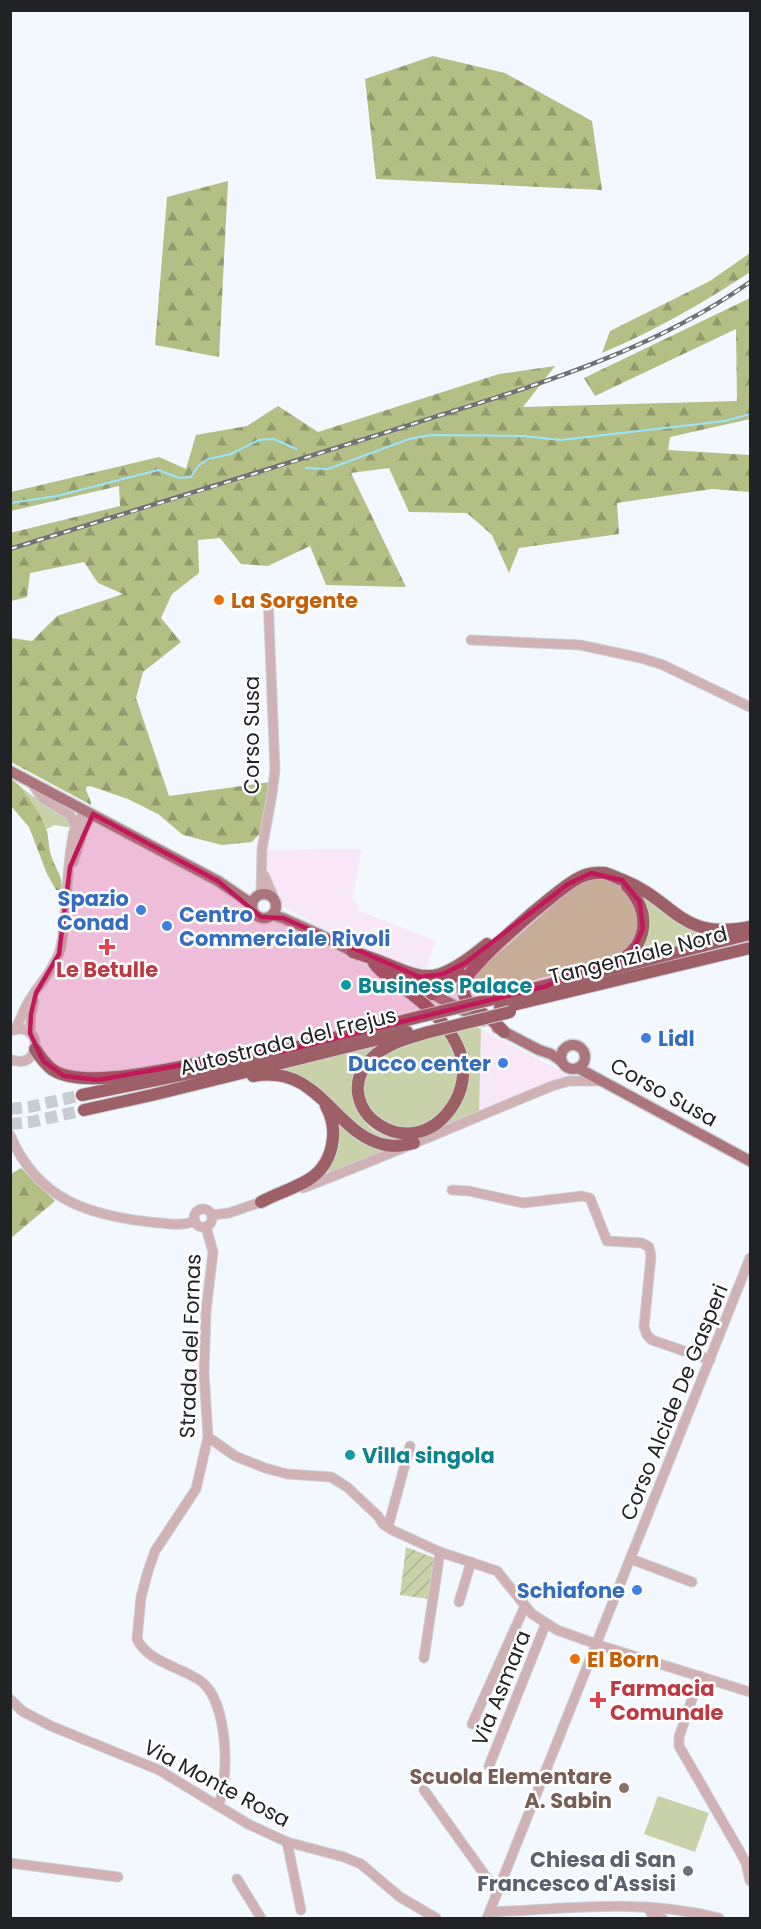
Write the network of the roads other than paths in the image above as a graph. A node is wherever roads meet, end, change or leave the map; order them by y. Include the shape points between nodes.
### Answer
1 (268, 597) dead end
2 (471, 639) dead end
3 (750, 707) edge
4 (10, 771) edge
5 (30, 781) junction
6 (93, 814) junction
7 (75, 825) junction
8 (70, 867) junction
9 (262, 872) junction
10 (622, 880) junction
11 (257, 898) junction
12 (274, 906) junction
13 (537, 909) junction
14 (750, 927) edge
15 (750, 934) edge
16 (499, 942) junction
17 (750, 948) edge
18 (353, 952) junction
19 (750, 957) edge
20 (374, 963) junction
21 (645, 974) junction
22 (547, 986) junction
23 (36, 993) junction
24 (432, 993) junction
25 (489, 1000) joint
26 (505, 1010) joint
27 (12, 1030) edge
28 (427, 1030) junction
29 (504, 1032) junction
30 (30, 1033) junction
31 (35, 1049) junction
32 (280, 1052) junction
33 (562, 1056) junction
34 (10, 1059) edge
35 (21, 1062) junction
36 (581, 1064) junction
37 (10, 1068) edge
38 (601, 1082) junction
39 (82, 1095) tunnel mouth
40 (152, 1095) junction
41 (322, 1100) junction
42 (84, 1110) tunnel mouth
43 (10, 1135) edge
44 (414, 1143) junction
45 (750, 1161) edge
46 (452, 1190) dead end
47 (261, 1202) junction
48 (212, 1215) junction
49 (195, 1221) junction
50 (206, 1227) junction
51 (750, 1258) edge
52 (710, 1360) junction
53 (208, 1437) junction
54 (410, 1446) dead end
55 (388, 1527) junction
56 (440, 1552) junction
57 (631, 1559) junction
58 (471, 1562) junction
59 (692, 1582) dead end
60 (459, 1602) dead end
61 (525, 1606) junction
62 (546, 1623) junction
63 (597, 1645) junction
64 (424, 1658) dead end
65 (700, 1676) junction
66 (750, 1692) edge
67 (10, 1699) edge
68 (472, 1724) dead end
69 (489, 1766) dead end
70 (424, 1790) dead end
71 (218, 1806) junction
72 (287, 1842) junction
73 (10, 1863) edge
74 (118, 1877) dead end
75 (237, 1879) dead end
76 (750, 1881) edge
77 (497, 1892) junction
78 (648, 1907) junction
79 (301, 1910) dead end
80 (488, 1915) edge
81 (261, 1918) edge
82 (436, 1918) edge
83 (662, 1918) edge
84 (719, 1918) edge

1 - 9 street, Corso Susa via 274,770
2 - 3 street via 580,645 641,658
4 - 5 main road
5 - 6 main road
5 - 7 street via 42,798 70,815
6 - 7 street via 81,817
6 - 8 street
6 - 11 main road
7 - 8 street
8 - 23 street via 62,946
9 - 11 street, Corso Susa
9 - 12 street, Corso Susa
10 - 13 highway via 599,873 583,875
10 - 14 highway via 696,926 720,930
10 - 22 highway via 642,910 643,929 637,947 623,959 564,976
11 - 12 main road via 268,894
11 - 12 main road via 254,911 258,916 265,918
12 - 18 main road via 284,918
13 - 16 highway
13 - 18 highway via 465,963 433,977 408,974
15 - 22 highway, Tangenziale Nord
16 - 24 highway
16 - 29 highway via 462,983 471,1006
17 - 21 highway, Tangenziale Nord
18 - 20 main road
19 - 21 highway via 676,973
20 - 24 main road
20 - 28 highway via 448,1030 463,1067 458,1098 438,1122 406,1134 383,1129 362,1105 361,1075 382,1050
21 - 26 highway, Tangenziale Nord
22 - 25 highway, Tangenziale Nord
23 - 27 street
23 - 30 street
24 - 29 main road
25 - 32 highway, Autostrada del Frejus, bridge
26 - 28 highway, Autostrada del Frejus
27 - 30 street
28 - 40 highway, Autostrada del Frejus
29 - 33 main road via 539,1050
30 - 31 street
31 - 32 highway via 52,1070 77,1079 98,1080 255,1052
31 - 35 street via 30,1058
32 - 39 highway, Autostrada del Frejus
33 - 36 main road via 566,1067
33 - 36 main road via 569,1046 578,1047 583,1052
34 - 35 street
35 - 37 street
36 - 38 main road, Corso Susa
38 - 44 street via 562,1083
38 - 45 main road, Corso Susa
40 - 41 highway via 176,1095 269,1074 296,1080
40 - 42 highway, Autostrada del Frejus
41 - 44 highway via 370,1140 395,1146
41 - 47 highway via 333,1129 332,1147 324,1164 310,1179
43 - 49 street, Strada del Fornas via 36,1174 80,1208 145,1221 186,1225
44 - 47 street
46 - 52 street via 523,1203 590,1198 607,1241 649,1247 644,1327 647,1335
47 - 48 street
48 - 49 street via 208,1210 199,1211
48 - 50 street via 211,1224
49 - 50 street
50 - 53 street, Strada del Fornas via 213,1252 204,1372
51 - 52 street, Corso Alcide De Gasperi
52 - 57 street, Corso Alcide De Gasperi
53 - 55 street via 235,1456 265,1468 331,1477 347,1487
53 - 71 street, Strada del Fornas via 196,1489 155,1551 141,1597 137,1632 139,1644 159,1660 203,1683 215,1698 225,1749
54 - 55 street
55 - 56 street
56 - 58 street
56 - 64 street
57 - 59 street
57 - 63 street, Corso Alcide De Gasperi
58 - 60 street
58 - 61 street via 497,1571
61 - 62 street
61 - 68 street
62 - 63 street
62 - 69 street, Via Asmara
63 - 65 street
63 - 77 street, Corso Alcide De Gasperi
65 - 66 street
65 - 76 street via 679,1746 746,1863
67 - 71 street, Via Monte Rosa via 51,1726 159,1770
70 - 77 street
71 - 72 street, Via Monte Rosa
72 - 79 street
72 - 82 street, Via Monte Rosa via 361,1864 407,1902
73 - 74 street
75 - 81 street
77 - 80 street, Corso Alcide De Gasperi
78 - 80 street via 581,1906
78 - 83 street
78 - 84 street

